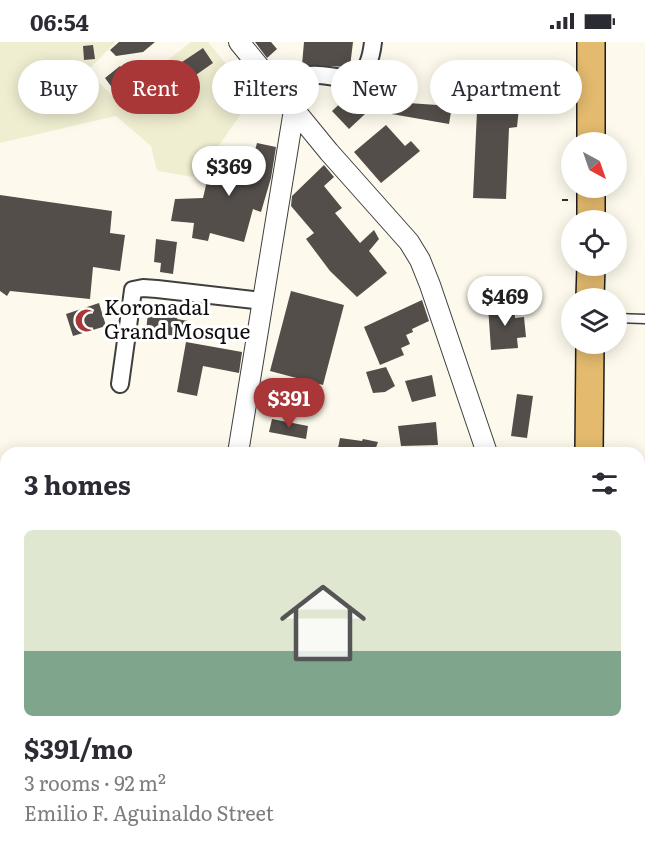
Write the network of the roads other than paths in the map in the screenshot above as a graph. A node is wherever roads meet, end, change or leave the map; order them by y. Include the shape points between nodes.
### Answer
1 (239, 42) edge
2 (373, 42) edge
3 (591, 42) edge
4 (253, 60) edge
5 (319, 77) edge
6 (293, 114) edge
7 (297, 114) edge
8 (591, 132) edge
9 (263, 301) junction
10 (627, 318) edge
11 (645, 319) edge
12 (590, 354) edge
13 (120, 384) dead end
14 (239, 447) edge
15 (485, 447) edge
16 (589, 447) edge

1 - 4 street
2 - 5 street via 370,63 360,73 343,78
3 - 8 highway
6 - 9 street
7 - 15 street via 409,242 420,260
9 - 13 street via 157,289 133,290
9 - 14 street
10 - 11 lane
12 - 16 highway

